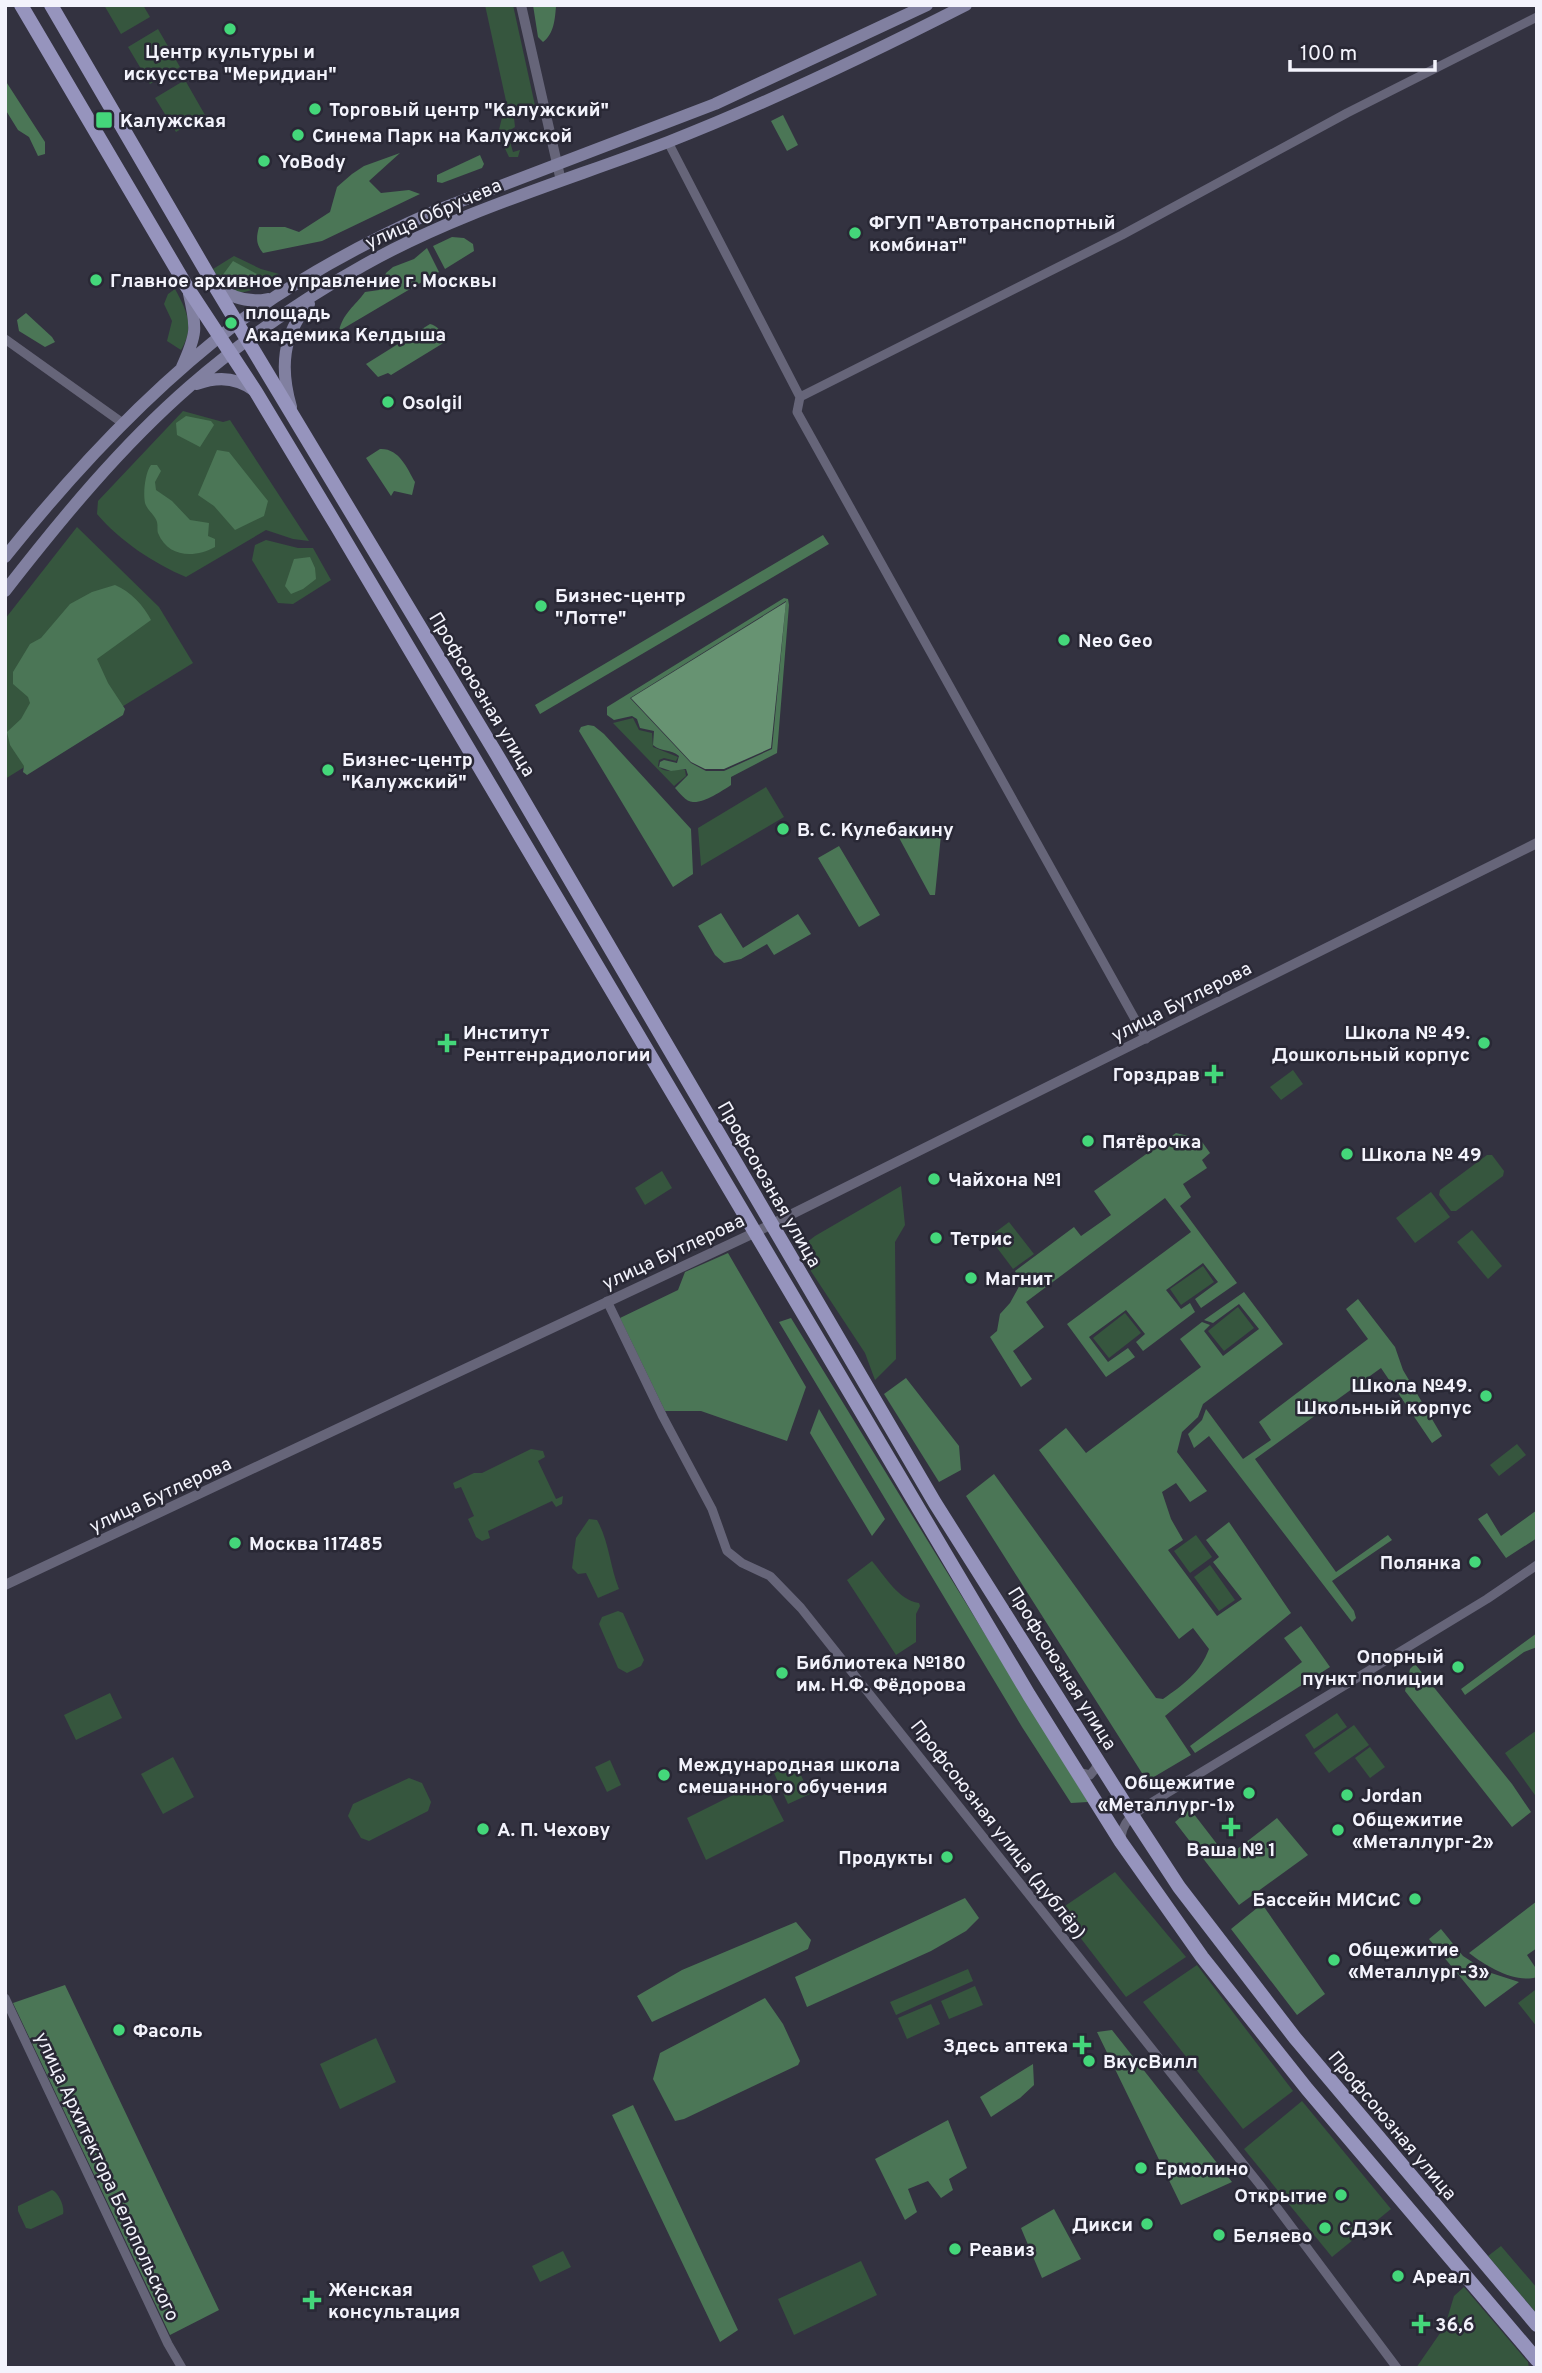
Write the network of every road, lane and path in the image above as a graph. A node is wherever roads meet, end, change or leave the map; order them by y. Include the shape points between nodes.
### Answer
1 (21, 5) edge
2 (51, 5) edge
3 (521, 5) edge
4 (927, 5) edge
5 (966, 5) edge
6 (1537, 17) edge
7 (668, 142) junction
8 (556, 164) junction
9 (561, 181) junction
10 (213, 283) junction
11 (187, 287) junction
12 (321, 290) junction
13 (275, 297) junction
14 (238, 323) junction
15 (219, 338) junction
16 (5, 339) edge
17 (249, 340) junction
18 (230, 354) junction
19 (181, 369) junction
20 (190, 386) junction
21 (256, 392) junction
22 (800, 397) junction
23 (293, 412) junction
24 (124, 424) junction
25 (5, 557) edge
26 (5, 591) edge
27 (1537, 843) edge
28 (1146, 1039) junction
29 (770, 1225) junction
30 (754, 1233) junction
31 (607, 1301) junction
32 (1537, 1565) edge
33 (5, 1585) edge
34 (1097, 1757) junction
35 (1076, 1771) junction
36 (1132, 1815) junction
37 (1121, 1842) junction
38 (5, 1998) edge
39 (1537, 2325) edge
40 (1537, 2360) edge
41 (182, 2368) edge
42 (1397, 2368) edge

1 - 11 main road
2 - 10 main road, Профсоюзная улица
3 - 8 street
4 - 8 main road, улица Обручева via 715,104
5 - 7 main road, улица Обручева
6 - 22 street via 1122,235
7 - 9 main road, улица Обручева
7 - 22 street
8 - 9 street
8 - 13 main road, улица Обручева via 394,229
9 - 12 main road, улица Обручева via 420,236
10 - 13 main road via 245,300
10 - 14 main road, Профсоюзная улица
11 - 15 main road
11 - 19 main road via 196,322
12 - 17 main road, улица Обручева
12 - 23 main road via 295,323 285,352 284,372
13 - 14 main road, улица Обручева
14 - 15 main road, улица Обручева
14 - 17 main road, Профсоюзная улица
15 - 18 main road
15 - 19 main road, улица Обручева
16 - 24 street
17 - 18 main road, улица Обручева
17 - 23 main road, Профсоюзная улица
18 - 20 main road, улица Обручева
18 - 21 main road, Профсоюзная улица
19 - 24 main road, улица Обручева
20 - 21 main road via 223,378
20 - 26 main road, улица Обручева via 105,472
21 - 30 main road, Профсоюзная улица
22 - 28 street via 797,412
23 - 29 main road, Профсоюзная улица
24 - 25 main road, улица Обручева
27 - 28 street, улица Бутлерова
28 - 29 street, улица Бутлерова
29 - 30 street, улица Бутлерова
29 - 34 main road, Профсоюзная улица via 943,1515
30 - 31 street, улица Бутлерова
30 - 35 main road, Профсоюзная улица
31 - 33 street, улица Бутлерова
31 - 42 street, Профсоюзная улица (дублёр) via 712,1509 727,1551 770,1576 801,1608 1260,2185
32 - 36 street
34 - 35 street via 1094,1772
34 - 36 main road, Профсоюзная улица
35 - 37 main road, Профсоюзная улица
36 - 37 street via 1124,1822
36 - 39 main road, Профсоюзная улица via 1179,1887 1295,2038
37 - 40 main road, Профсоюзная улица via 1202,1957 1265,2036
38 - 41 street, улица Архитектора Белопольского

